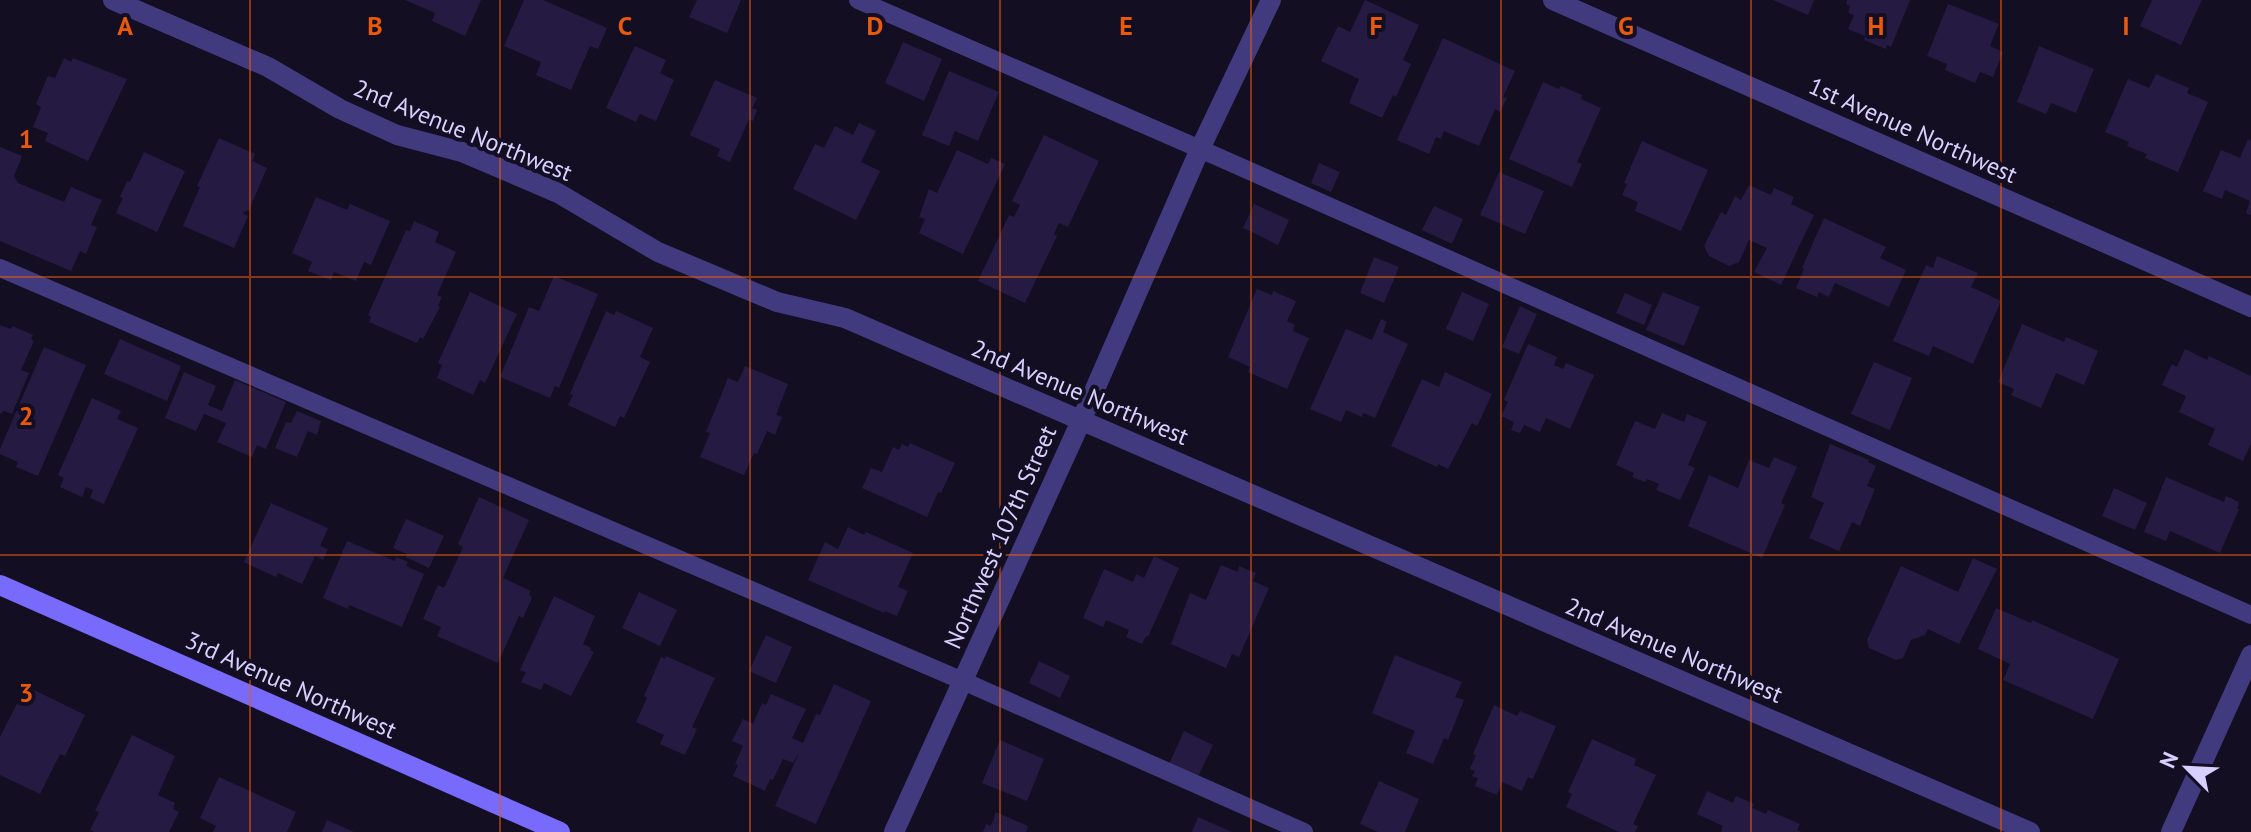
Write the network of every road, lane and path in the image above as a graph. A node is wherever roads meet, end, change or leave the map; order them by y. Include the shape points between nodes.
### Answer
1 (113, 0) edge
2 (858, 0) edge
3 (1271, 0) edge
4 (1553, 0) edge
5 (1200, 149) junction
6 (0, 268) edge
7 (2251, 307) edge
8 (1081, 421) junction
9 (0, 585) edge
10 (2251, 615) edge
11 (2251, 655) edge
12 (963, 681) junction
13 (560, 832) edge
14 (894, 832) edge
15 (1304, 832) edge
16 (2030, 832) edge
17 (2171, 832) edge

1 - 8 street, 2nd Avenue Northwest via 268,67 397,135 462,152 558,193 658,252 777,302 845,318
2 - 5 lane
3 - 5 street, Northwest 107th Street
4 - 7 street, 1st Avenue Northwest
5 - 8 street, Northwest 107th Street
5 - 10 lane
6 - 12 lane
8 - 12 street, Northwest 107th Street
8 - 16 street, 2nd Avenue Northwest
9 - 13 street, 3rd Avenue Northwest
11 - 17 street
12 - 14 street, Northwest 107th Street
12 - 15 lane

